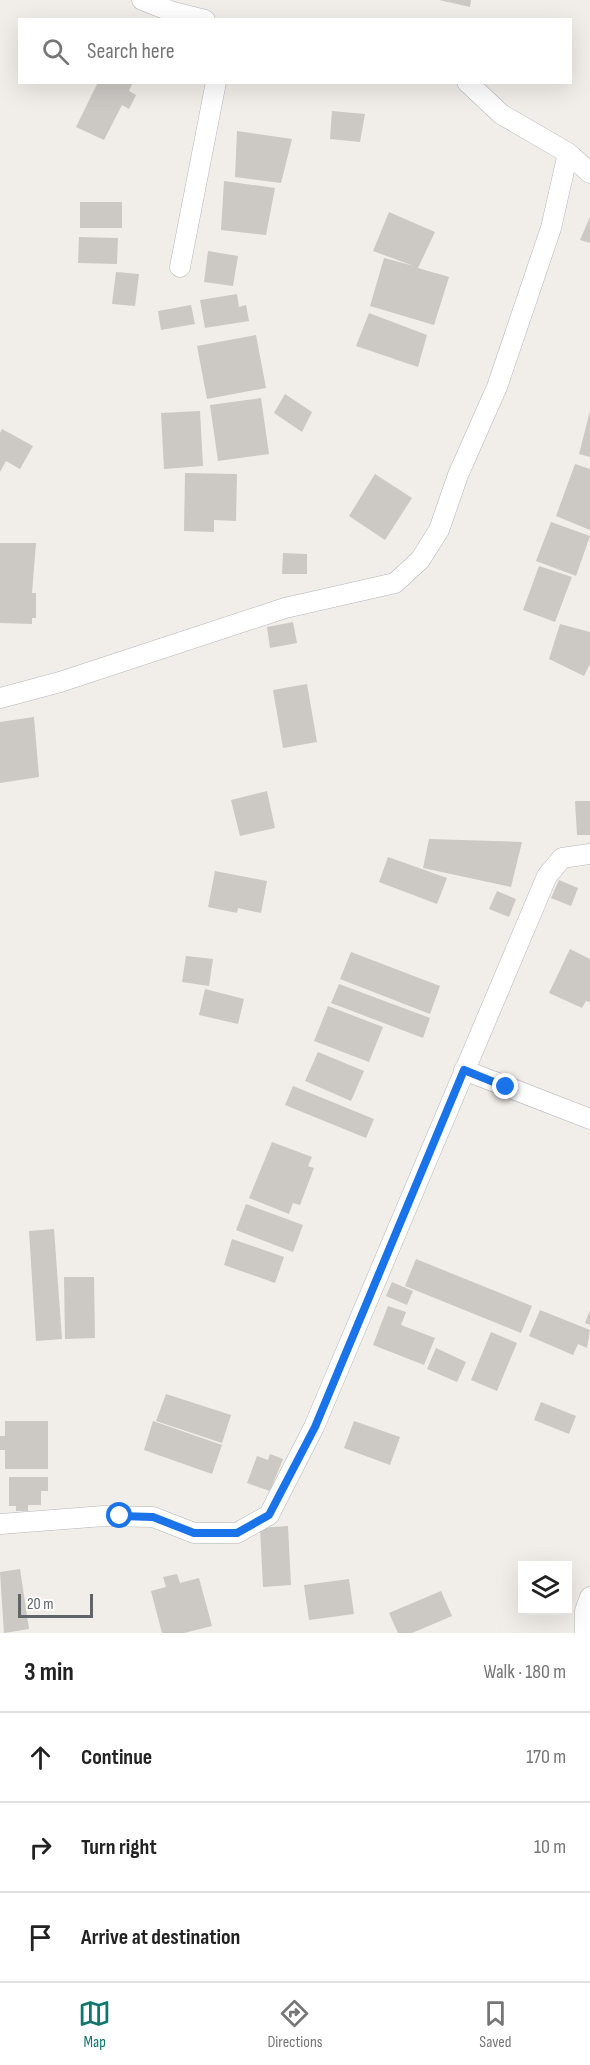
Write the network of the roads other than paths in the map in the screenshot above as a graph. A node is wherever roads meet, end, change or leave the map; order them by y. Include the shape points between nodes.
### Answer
1 (142, 0) edge
2 (196, 18) edge
3 (216, 84) edge
4 (469, 84) edge
5 (568, 153) junction
6 (590, 173) edge
7 (180, 267) dead end
8 (0, 698) edge
9 (590, 854) edge
10 (464, 1070) junction
11 (590, 1119) edge
12 (0, 1524) edge
13 (590, 1597) edge
14 (585, 1633) edge

1 - 2 street
3 - 7 street
4 - 5 street via 501,114
5 - 6 street
5 - 8 street via 551,228 497,387 458,475 439,530 420,560 395,584 285,608
9 - 10 street via 562,858 547,876
10 - 11 street
10 - 12 street via 315,1427 269,1515 237,1533 194,1533 153,1517 104,1516
13 - 14 street via 585,1611

